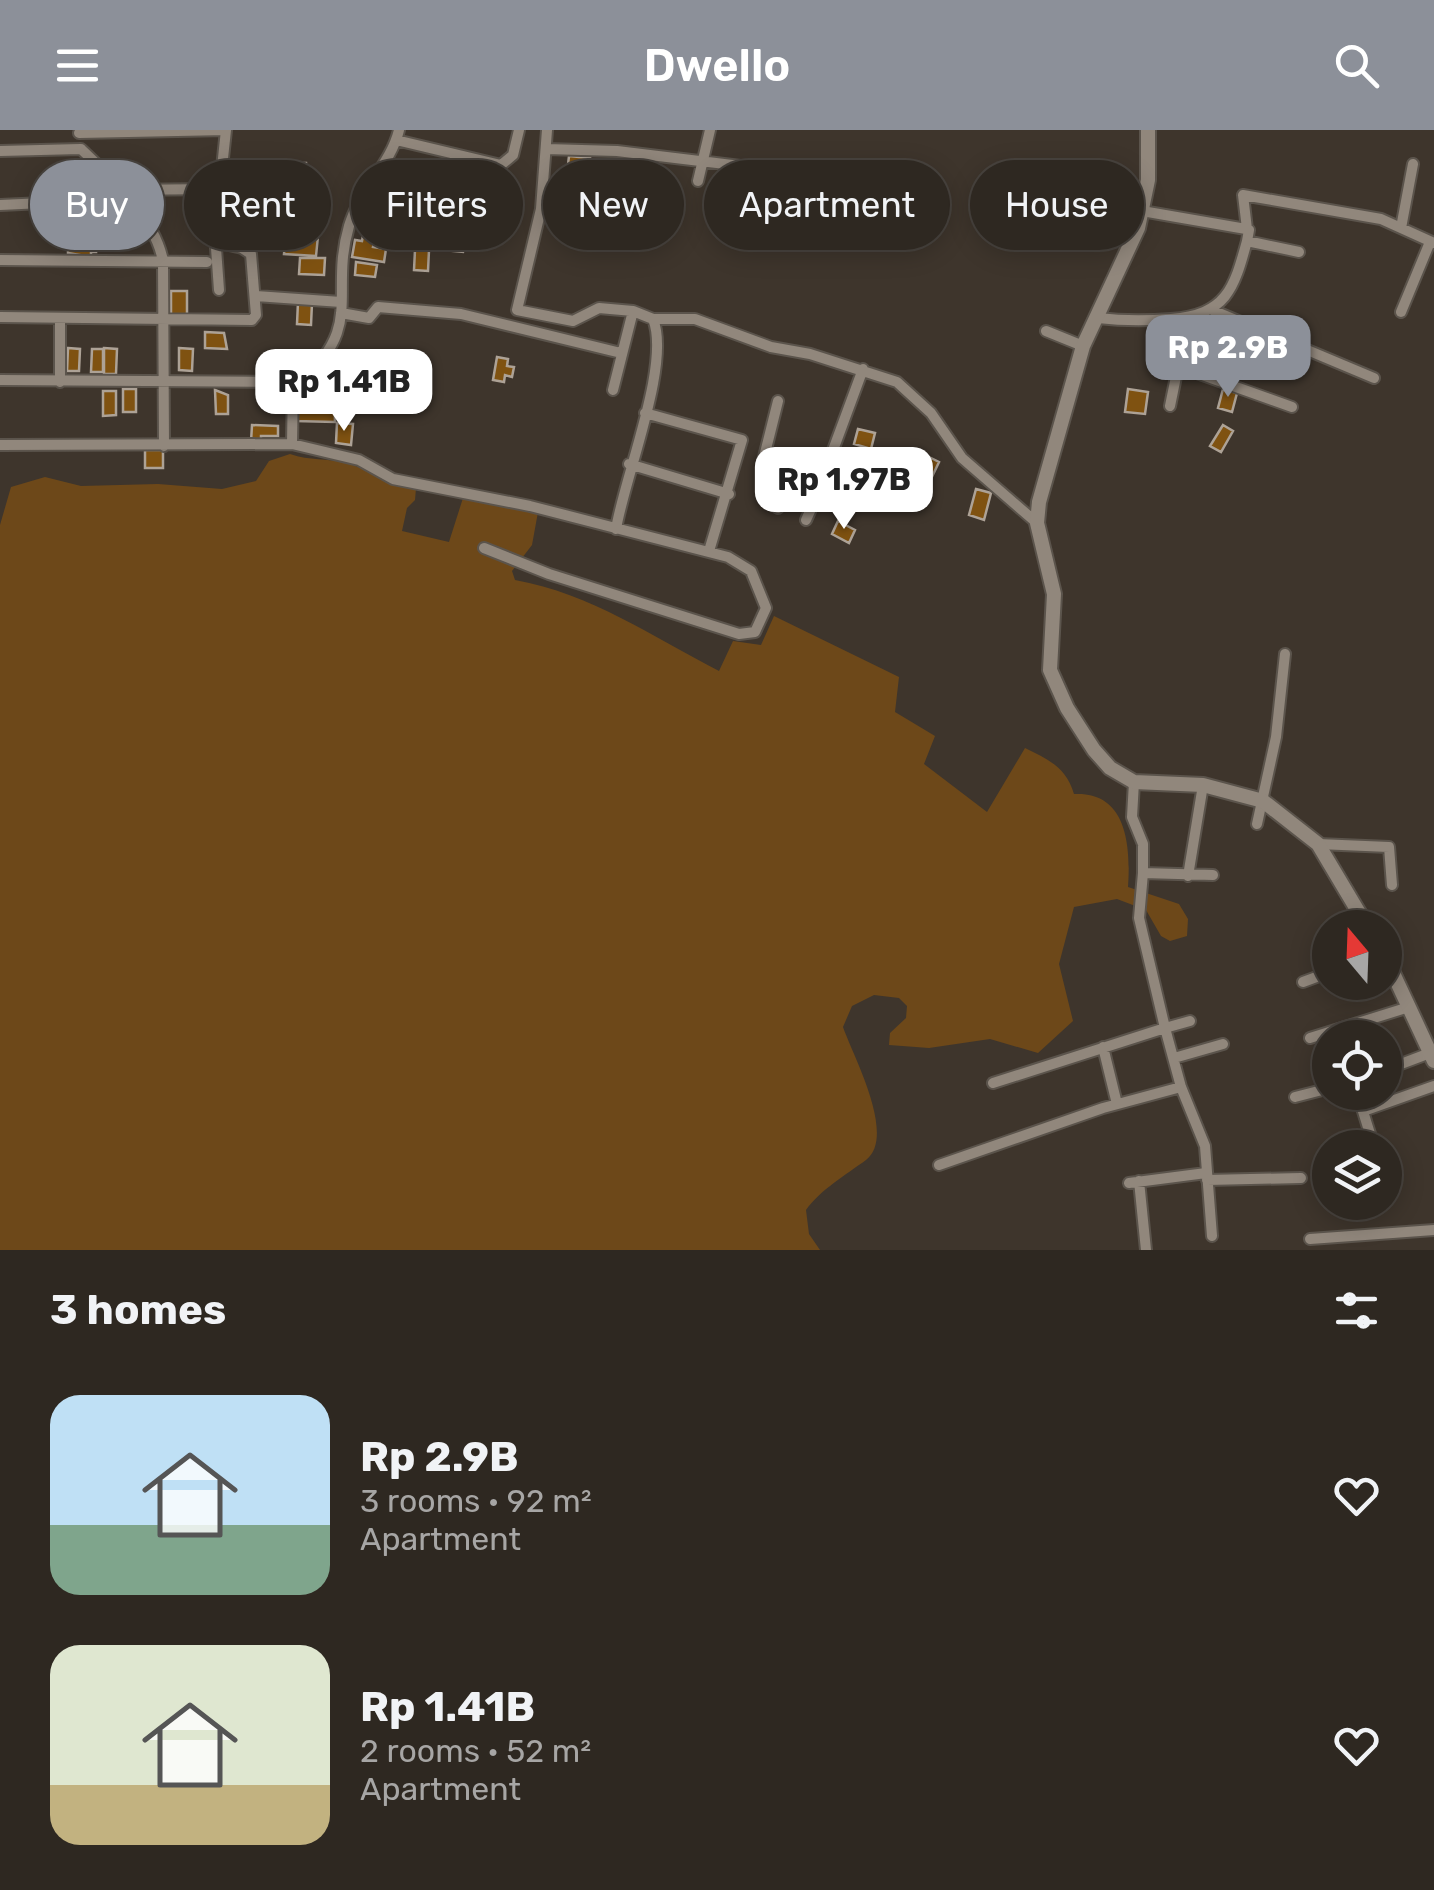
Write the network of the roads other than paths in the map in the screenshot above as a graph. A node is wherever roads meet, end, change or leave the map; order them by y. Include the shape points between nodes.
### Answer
1 (226, 130) edge
2 (519, 130) edge
3 (547, 130) edge
4 (710, 130) edge
5 (79, 131) edge
6 (1152, 131) edge
7 (398, 135) edge
8 (78, 148) junction
9 (546, 149) junction
10 (0, 150) edge
11 (90, 160) edge
12 (223, 160) edge
13 (702, 164) junction
14 (1413, 164) dead end
15 (698, 182) dead end
16 (1144, 195) edge
17 (30, 204) edge
18 (0, 205) edge
19 (1144, 211) edge
20 (1401, 228) junction
21 (1244, 231) junction
22 (1432, 242) edge
23 (159, 250) edge
24 (216, 250) edge
25 (248, 250) edge
26 (1126, 250) edge
27 (1299, 252) dead end
28 (0, 260) edge
29 (163, 261) junction
30 (206, 262) dead end
31 (219, 290) dead end
32 (256, 296) junction
33 (341, 308) junction
34 (1212, 310) junction
35 (632, 311) junction
36 (1401, 312) dead end
37 (0, 317) edge
38 (1098, 318) junction
39 (1188, 318) junction
40 (60, 319) junction
41 (653, 319) junction
42 (164, 320) junction
43 (1046, 331) dead end
44 (1083, 346) junction
45 (621, 353) junction
46 (1180, 366) junction
47 (863, 369) junction
48 (1374, 378) dead end
49 (0, 380) edge
50 (60, 382) junction
51 (297, 382) junction
52 (166, 383) junction
53 (412, 383) dead end
54 (613, 390) dead end
55 (778, 401) dead end
56 (1170, 406) dead end
57 (1292, 407) dead end
58 (645, 413) junction
59 (292, 444) junction
60 (0, 445) edge
61 (164, 446) junction
62 (630, 464) junction
63 (794, 473) junction
64 (820, 480) junction
65 (729, 494) junction
66 (778, 508) dead end
67 (806, 520) dead end
68 (1037, 523) junction
69 (616, 529) junction
70 (484, 548) dead end
71 (709, 551) junction
72 (1285, 654) dead end
73 (1134, 782) junction
74 (1203, 785) junction
75 (1263, 801) junction
76 (1257, 824) dead end
77 (1318, 844) junction
78 (1143, 873) junction
79 (1188, 876) junction
80 (1213, 876) dead end
81 (1392, 884) dead end
82 (1357, 910) edge
83 (1312, 979) edge
84 (1303, 982) dead end
85 (1402, 991) edge
86 (1410, 1007) junction
87 (1190, 1021) dead end
88 (1166, 1028) junction
89 (1310, 1038) dead end
90 (1223, 1044) dead end
91 (1103, 1048) junction
92 (1432, 1057) edge
93 (1174, 1058) junction
94 (1402, 1065) edge
95 (993, 1084) dead end
96 (1434, 1086) edge
97 (1182, 1087) junction
98 (1312, 1093) edge
99 (1295, 1097) dead end
100 (1402, 1097) edge
101 (1117, 1104) junction
102 (938, 1165) dead end
103 (1206, 1176) junction
104 (1301, 1178) dead end
105 (1434, 1230) edge
106 (1212, 1236) dead end
107 (1310, 1240) dead end
108 (1146, 1250) edge

1 - 5 street
1 - 12 street
2 - 7 street via 514,155 501,165
3 - 9 street
4 - 13 street
5 - 8 street
6 - 16 street
7 - 33 street via 350,224
8 - 10 street
8 - 11 street
9 - 13 street
9 - 35 street via 540,217 517,310 569,321 599,308
13 - 15 street
14 - 20 street
17 - 18 street
19 - 21 street
20 - 21 street via 1368,216 1242,195
20 - 22 street
21 - 27 street
21 - 34 street via 1233,286
22 - 36 street
23 - 29 street
24 - 31 street
25 - 32 street
26 - 38 street
28 - 29 street
29 - 30 street
29 - 42 street
32 - 33 street
32 - 42 street via 252,320
33 - 45 street via 370,318 378,308 461,314
33 - 51 street via 334,348
34 - 39 street
34 - 48 street
35 - 41 street
35 - 45 street
37 - 40 street
38 - 39 street
38 - 44 street
39 - 46 street
40 - 42 street
40 - 50 street
41 - 47 street via 694,319 771,347
41 - 58 street via 659,352
42 - 52 street
43 - 44 street
44 - 68 street
45 - 54 street
46 - 56 street
46 - 57 street
47 - 64 street
47 - 68 street via 908,390 962,458
49 - 50 street
50 - 52 street
51 - 52 street
51 - 53 street
51 - 59 street
52 - 61 street
55 - 63 street via 762,460
58 - 62 street
58 - 65 street via 739,438 743,445
59 - 61 street
59 - 69 street via 365,462 393,480
60 - 61 street
62 - 65 street
62 - 69 street
63 - 64 street
63 - 66 street
64 - 67 street
65 - 71 street
68 - 73 street via 1054,594 1052,679 1102,761
69 - 71 street
70 - 71 street via 727,630 755,632 766,608 752,571
72 - 75 street
73 - 74 street
73 - 78 street via 1132,816 1143,844
74 - 75 street
74 - 79 street
75 - 76 street
75 - 77 street
77 - 81 street via 1389,847
77 - 82 street
78 - 79 street
78 - 88 street via 1139,918
79 - 80 street
83 - 84 street
85 - 86 street
86 - 89 street
86 - 92 street
87 - 88 street
88 - 91 street
88 - 93 street
90 - 93 street
91 - 95 street
91 - 101 street
92 - 94 street
93 - 97 street
96 - 100 street
97 - 101 street
97 - 103 street via 1204,1146
98 - 99 street
101 - 102 street
103 - 104 street
103 - 106 street
103 - 108 street via 1134,1182
105 - 107 street

